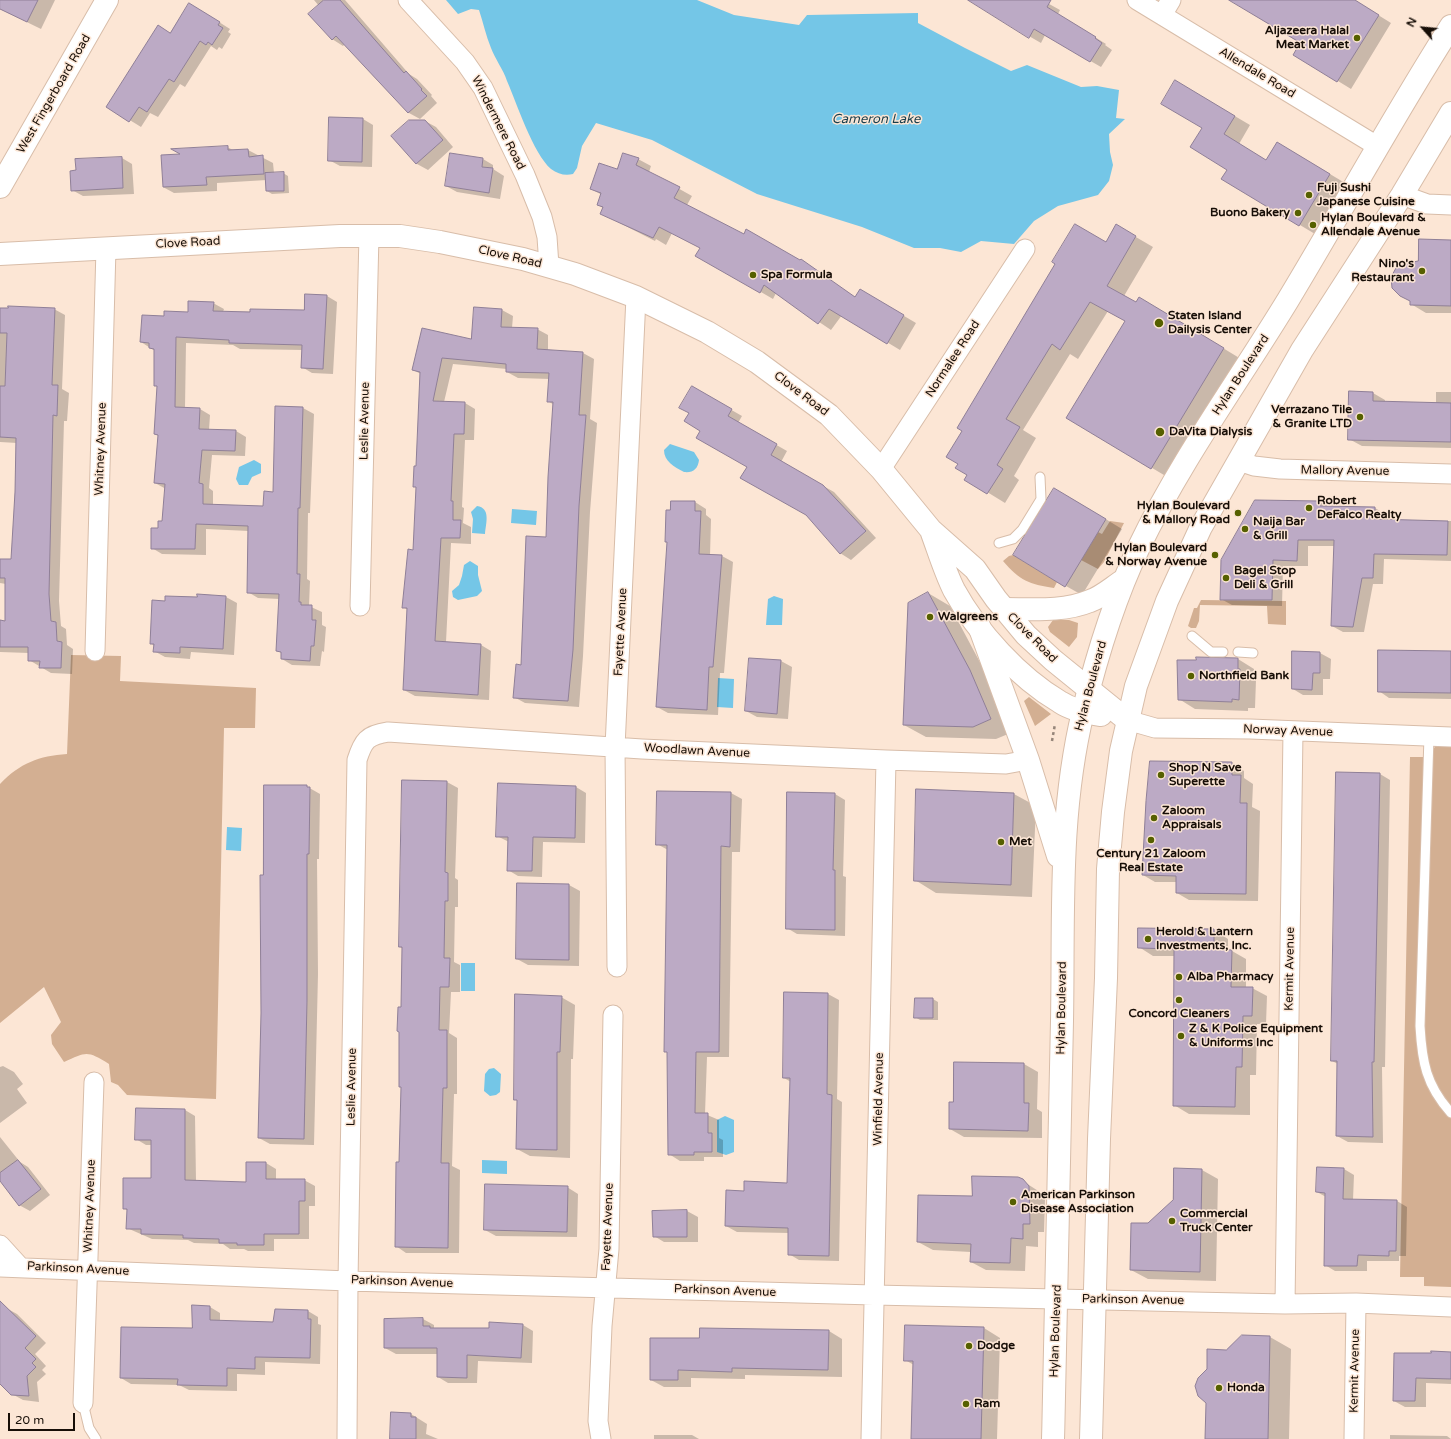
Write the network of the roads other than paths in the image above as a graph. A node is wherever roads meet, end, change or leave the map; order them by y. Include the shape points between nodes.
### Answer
1 (108, 0) edge
2 (408, 0) edge
3 (1137, 0) edge
4 (1166, 7) edge
5 (1451, 26) edge
6 (1451, 113) edge
7 (1377, 146) junction
8 (0, 187) edge
9 (1402, 194) junction
10 (1451, 205) edge
11 (369, 235) junction
12 (106, 248) junction
13 (1025, 248) dead end
14 (0, 254) edge
15 (549, 266) junction
16 (636, 297) junction
17 (1239, 461) junction
18 (882, 469) junction
19 (1451, 474) edge
20 (1040, 477) dead end
21 (931, 530) junction
22 (999, 543) dead end
23 (1124, 580) junction
24 (360, 606) dead end
25 (1004, 609) junction
26 (979, 626) junction
27 (1192, 636) dead end
28 (95, 651) dead end
29 (1223, 652) dead end
30 (1238, 652) dead end
31 (1253, 653) dead end
32 (1089, 689) junction
33 (1083, 712) junction
34 (1127, 720) junction
35 (1293, 731) junction
36 (1429, 736) junction
37 (1451, 737) edge
38 (368, 738) joint
39 (615, 747) junction
40 (886, 760) junction
41 (1028, 760) junction
42 (1062, 870) junction
43 (617, 967) dead end
44 (613, 1015) dead end
45 (94, 1082) dead end
46 (1451, 1113) edge
47 (0, 1245) edge
48 (0, 1267) edge
49 (20, 1267) junction
50 (87, 1270) junction
51 (348, 1281) junction
52 (605, 1288) junction
53 (874, 1295) junction
54 (1057, 1298) junction
55 (1095, 1299) junction
56 (1356, 1303) junction
57 (1285, 1304) junction
58 (1451, 1306) edge
59 (83, 1403) joint
60 (96, 1439) edge
61 (347, 1439) edge
62 (601, 1439) edge
63 (871, 1439) edge
64 (1054, 1439) edge
65 (1092, 1439) edge
66 (1354, 1439) edge

1 - 8 main road, West Fingerboard Road
2 - 15 street, Windermere Road via 465,62 482,88 525,175 542,217 547,237
3 - 4 street, Allendale Road
4 - 7 street, Allendale Road
5 - 7 main road, Hylan Boulevard
6 - 9 main road
7 - 23 main road, Hylan Boulevard via 1302,276 1170,490 1140,544
9 - 10 street via 1427,204
9 - 17 main road via 1302,350
11 - 12 main road, Clove Road
11 - 15 main road, Clove Road via 420,239
11 - 24 street, Leslie Avenue
12 - 14 main road, Clove Road
12 - 28 street, Whitney Avenue
13 - 18 street, Normalee Road
15 - 16 main road, Clove Road
16 - 18 main road, Clove Road via 707,332 782,379 829,415
16 - 39 street, Fayette Avenue
17 - 19 street, Mallory Avenue via 1280,470
17 - 34 main road via 1201,527 1166,600 1144,660
18 - 21 main road, Clove Road
20 - 22 lane via 1041,499 1022,530 1013,539
21 - 25 main road, Clove Road via 975,569
21 - 26 main road, Clove Road via 954,589
23 - 25 main road via 1092,601 1072,607 1042,610
23 - 32 main road, Hylan Boulevard
25 - 32 main road, Clove Road via 1039,647
26 - 33 main road, Clove Road via 1008,660 1041,690 1061,703
26 - 41 main road
27 - 29 lane via 1211,652
30 - 31 lane
32 - 33 main road, Hylan Boulevard
32 - 34 main road, Clove Road
33 - 34 main road, Clove Road
33 - 42 main road, Hylan Boulevard via 1069,790
34 - 35 street, Norway Avenue via 1155,728
34 - 55 main road via 1113,812 1108,869
35 - 36 street, Norway Avenue
35 - 57 street, Kermit Avenue
36 - 37 street, Norway Avenue
36 - 46 lane via 1420,1026 1422,1059 1430,1083
38 - 39 street, Woodlawn Avenue via 377,733 388,732
38 - 51 street, Leslie Avenue via 361,747 357,760
39 - 40 street, Woodlawn Avenue
39 - 43 street, Fayette Avenue
40 - 41 street, Woodlawn Avenue via 1006,764
40 - 53 street, Winfield Avenue
41 - 42 main road
42 - 54 main road, Hylan Boulevard via 1063,991
44 - 52 street, Fayette Avenue via 609,1249
45 - 50 street, Whitney Avenue
47 - 49 street
48 - 49 street, Parkinson Avenue
49 - 50 street, Parkinson Avenue
50 - 51 street, Parkinson Avenue
50 - 59 street, Whitney Avenue
51 - 52 street, Parkinson Avenue
51 - 61 street, Leslie Avenue
52 - 53 street, Parkinson Avenue
52 - 62 street, Fayette Avenue via 598,1421
53 - 54 street, Parkinson Avenue
53 - 63 street, Winfield Avenue
54 - 55 street, Parkinson Avenue
54 - 64 main road, Hylan Boulevard
55 - 57 street, Parkinson Avenue
55 - 65 main road
56 - 57 street, Parkinson Avenue
56 - 58 street, Parkinson Avenue
56 - 66 street, Kermit Avenue
59 - 60 lane via 89,1428

